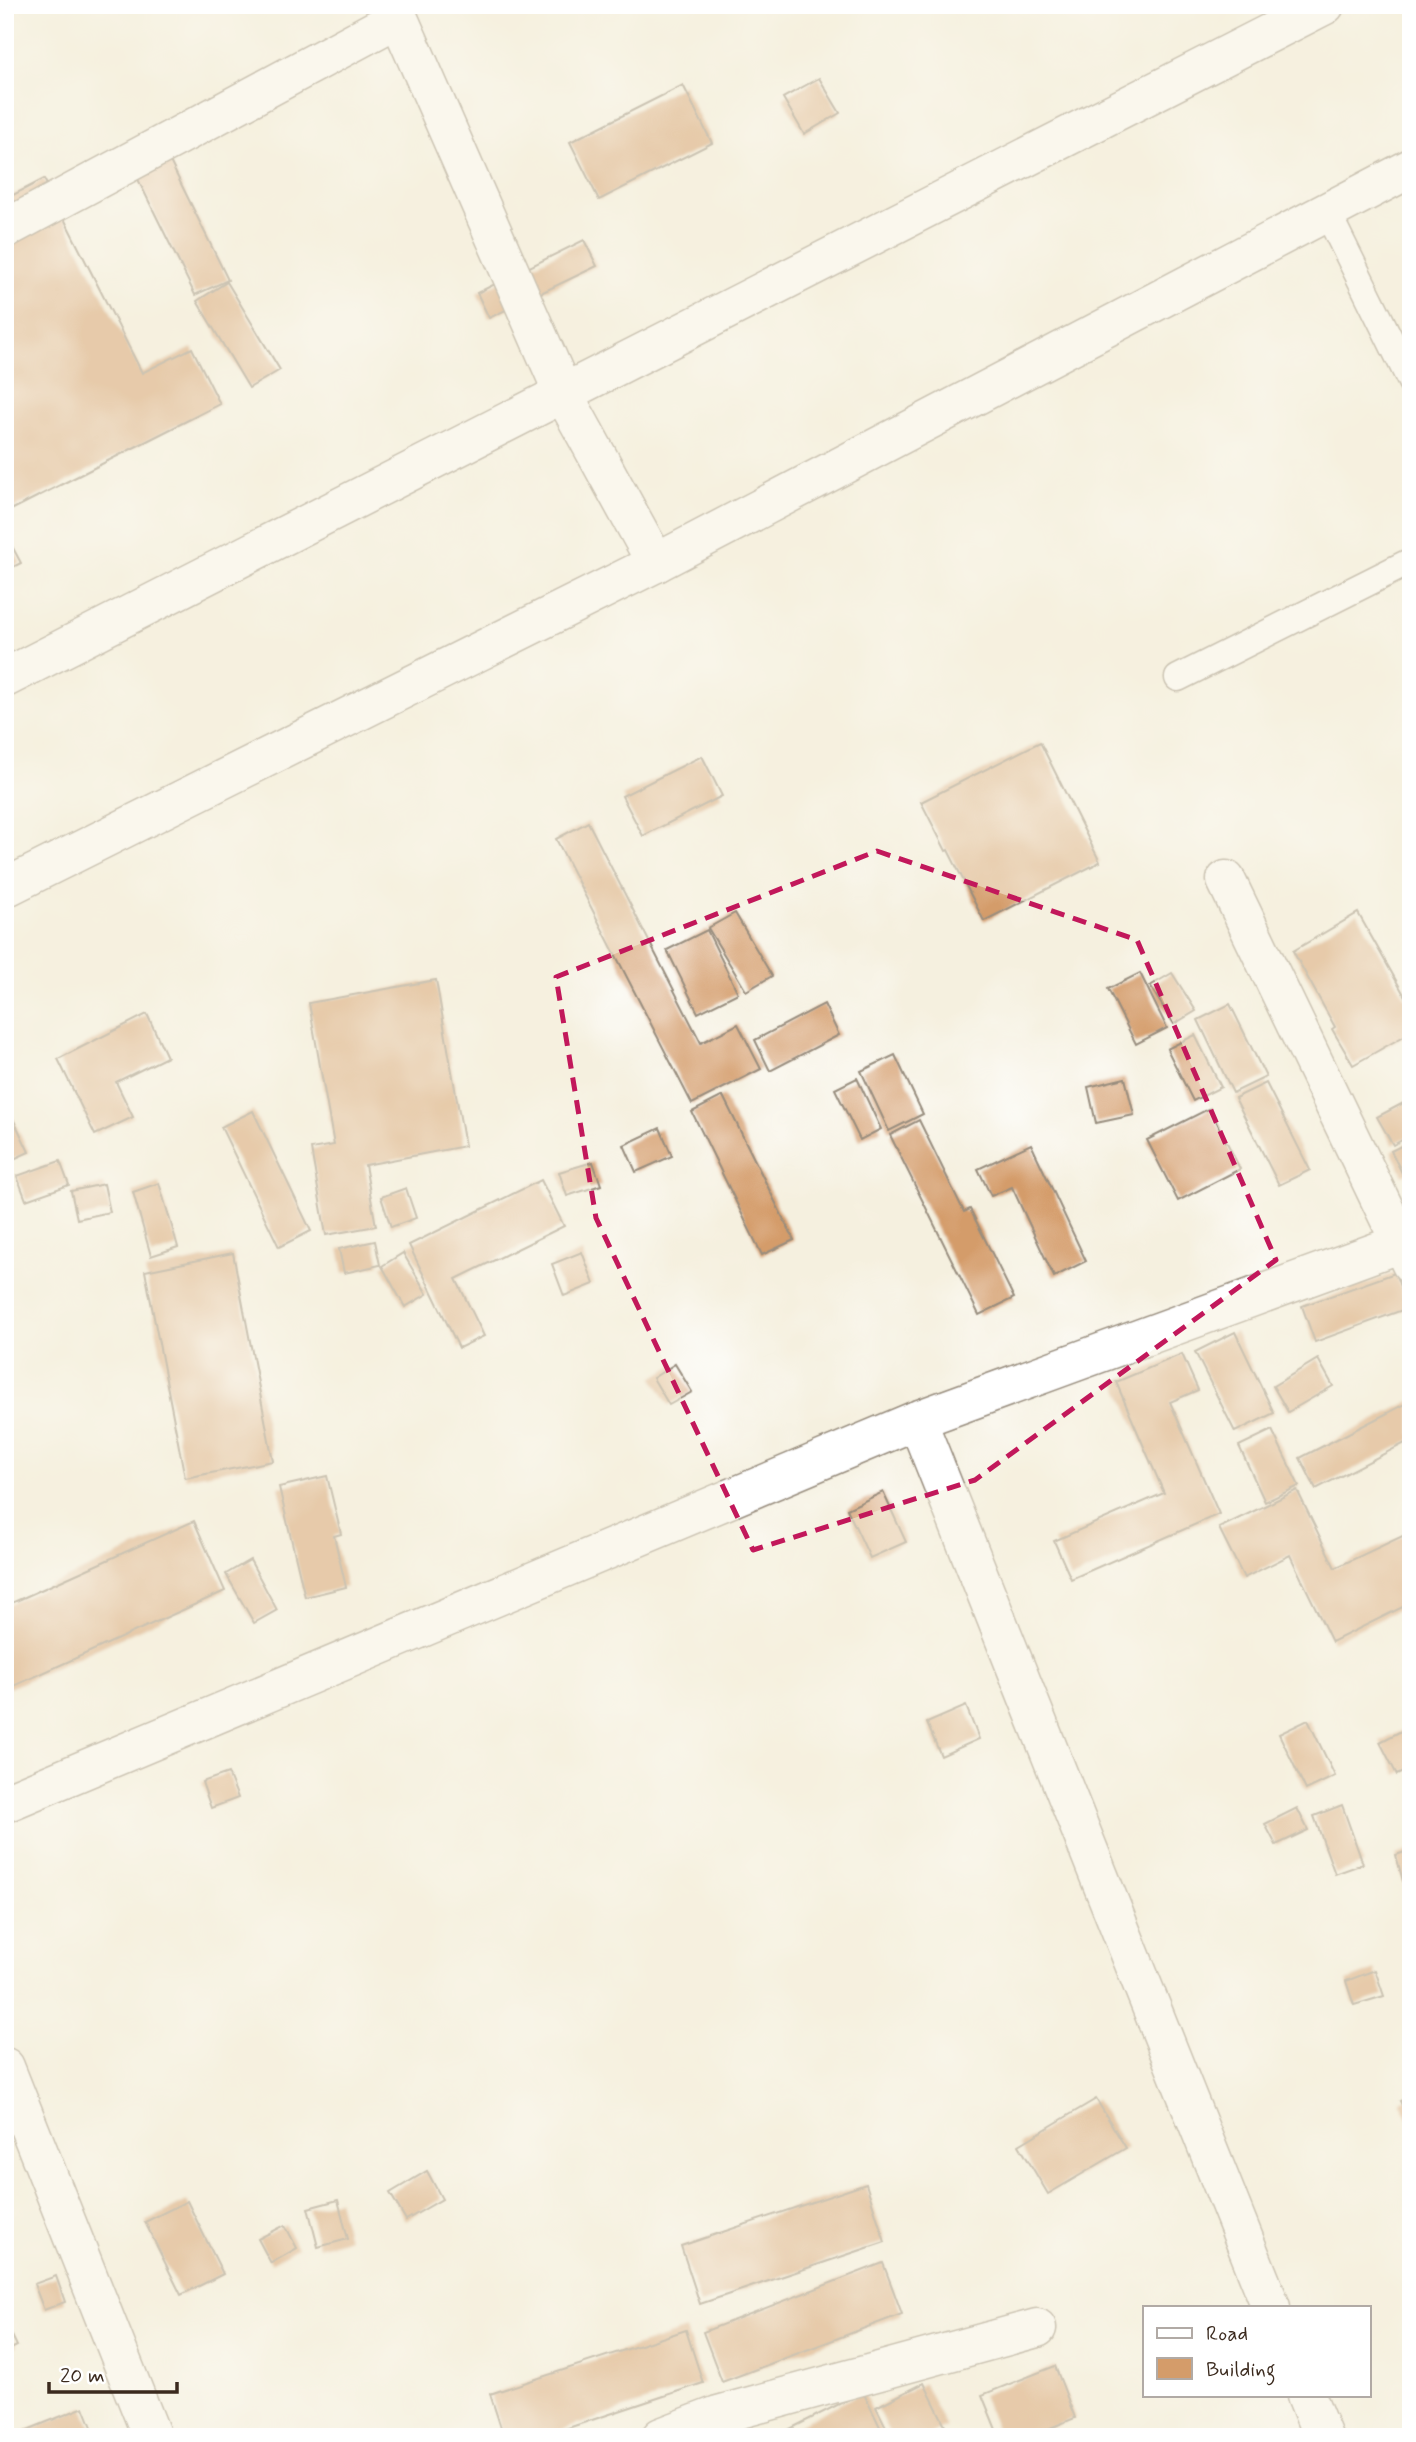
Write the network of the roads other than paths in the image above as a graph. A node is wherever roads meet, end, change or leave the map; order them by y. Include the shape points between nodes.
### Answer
1 (1325, 5) edge
2 (395, 12) edge
3 (1411, 168) edge
4 (1327, 212) junction
5 (5, 229) edge
6 (1411, 382) edge
7 (564, 395) junction
8 (1411, 562) edge
9 (656, 563) junction
10 (5, 678) edge
11 (1178, 678) dead end
12 (1226, 880) dead end
13 (5, 888) edge
14 (1406, 1254) edge
15 (916, 1420) junction
16 (5, 1803) edge
17 (5, 2067) edge
18 (1271, 2306) edge
19 (1037, 2328) dead end
20 (1306, 2396) edge
21 (152, 2437) edge
22 (662, 2437) edge
23 (1323, 2437) edge

1 - 7 street
2 - 5 street
2 - 7 street
3 - 4 street
4 - 6 lane
4 - 9 street
7 - 9 street
7 - 10 street
8 - 11 lane
9 - 13 street
12 - 14 street
14 - 15 street
15 - 16 street
15 - 18 street
17 - 21 street
19 - 22 street via 718,2415
20 - 23 street

